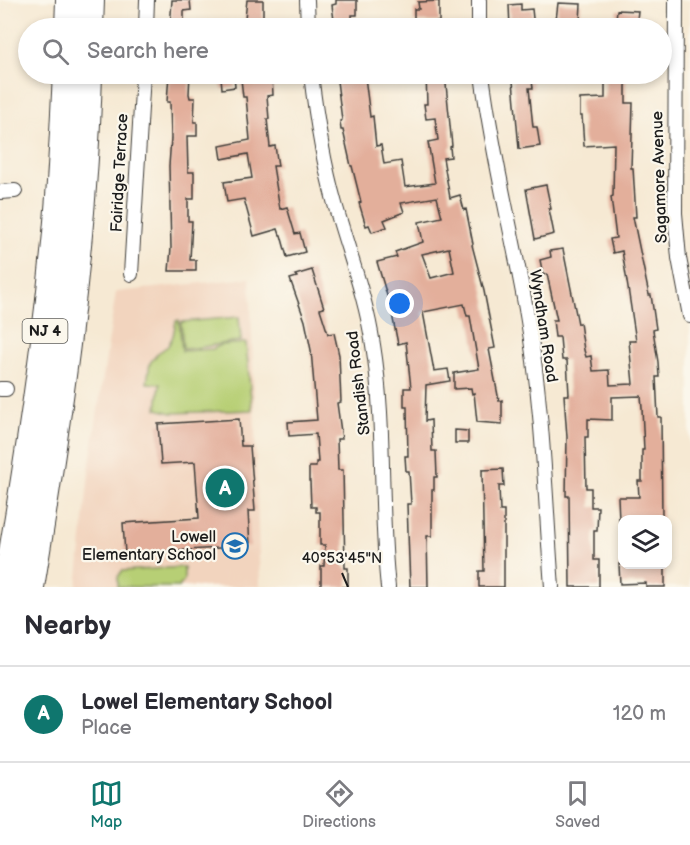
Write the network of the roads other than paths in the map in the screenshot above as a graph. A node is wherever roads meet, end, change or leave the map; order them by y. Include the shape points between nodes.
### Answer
1 (69, 0) edge
2 (91, 0) edge
3 (147, 0) edge
4 (307, 0) edge
5 (479, 0) edge
6 (676, 0) edge
7 (68, 18) edge
8 (90, 18) edge
9 (146, 18) edge
10 (308, 18) edge
11 (479, 18) edge
12 (65, 84) edge
13 (89, 84) edge
14 (142, 84) edge
15 (312, 84) edge
16 (483, 84) edge
17 (15, 191) dead end
18 (0, 192) edge
19 (131, 274) dead end
20 (690, 316) edge
21 (6, 587) edge
22 (31, 587) edge
23 (388, 587) edge
24 (552, 587) edge

1 - 7 highway
2 - 8 highway
3 - 9 street
4 - 10 street
5 - 11 street
6 - 20 street, Sagamore Avenue via 675,213
12 - 21 highway, NJ 4 via 43,349
13 - 22 highway, NJ 4 via 71,313
14 - 19 street, Fairidge Terrace
15 - 23 street, Standish Road via 325,165 373,343 382,431 382,512
16 - 24 street, Wyndham Road via 536,373
17 - 18 street

